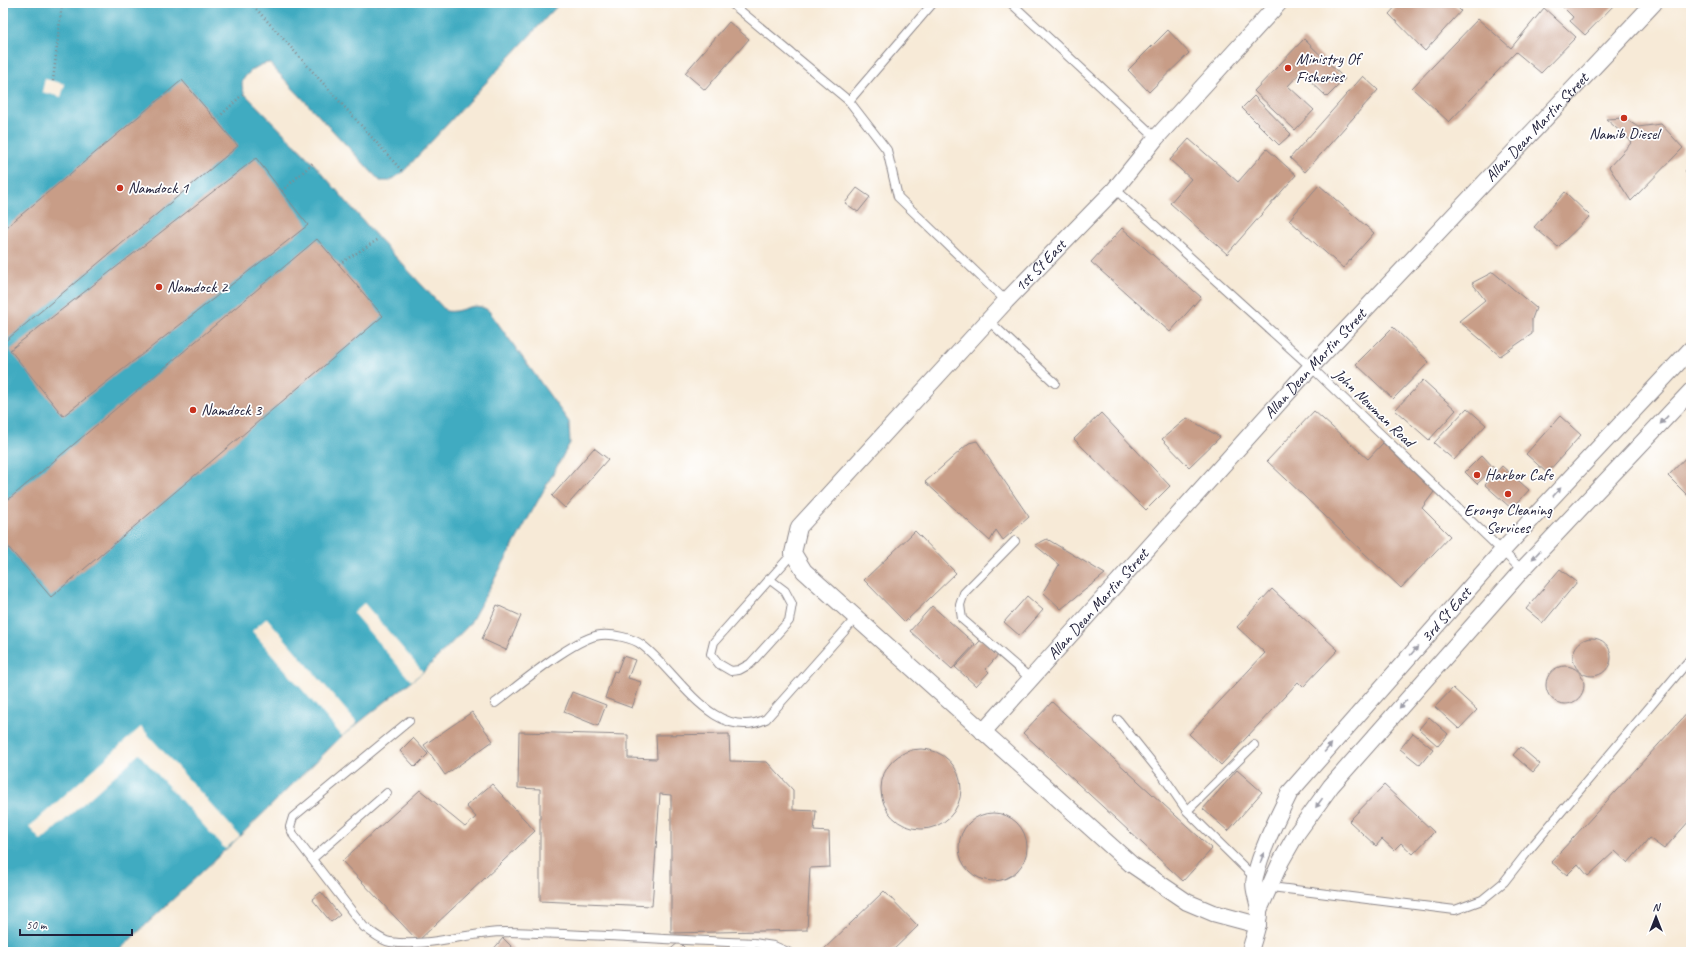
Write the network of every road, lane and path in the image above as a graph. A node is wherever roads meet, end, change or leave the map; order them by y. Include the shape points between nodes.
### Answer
1 (62, 3) edge
2 (252, 3) edge
3 (731, 3) edge
4 (932, 3) edge
5 (1011, 3) edge
6 (1279, 3) edge
7 (1654, 3) edge
8 (53, 81) dead end
9 (244, 93) dead end
10 (849, 101) junction
11 (216, 120) dead end
12 (1156, 138) junction
13 (313, 163) dead end
14 (403, 172) dead end
15 (1115, 189) junction
16 (282, 191) dead end
17 (379, 239) dead end
18 (339, 264) dead end
19 (1006, 301) junction
20 (988, 320) junction
21 (1691, 349) edge
22 (1311, 367) junction
23 (1055, 383) dead end
24 (1691, 391) edge
25 (1016, 541) dead end
26 (1503, 550) junction
27 (793, 553) junction
28 (1522, 570) junction
29 (769, 579) junction
30 (856, 618) junction
31 (1691, 658) edge
32 (1031, 679) junction
33 (495, 703) dead end
34 (1118, 720) dead end
35 (409, 721) dead end
36 (983, 732) junction
37 (1254, 745) dead end
38 (387, 793) dead end
39 (1187, 811) junction
40 (312, 859) junction
41 (1255, 878) junction
42 (1271, 886) junction
43 (1259, 917) junction
44 (754, 943) junction
45 (746, 952) edge
46 (788, 952) edge
47 (1250, 952) edge

1 - 8 path
2 - 14 path
3 - 10 lane
4 - 10 lane
5 - 12 lane
6 - 12 street, 1st St East
7 - 22 street, Allan Dean Martin Street
9 - 11 path
10 - 19 lane via 887,150 898,197
12 - 15 street, 1st St East
13 - 16 path
15 - 19 street, 1st St East
15 - 22 lane, John Newman Road
17 - 18 path
19 - 20 street, 1st St East
20 - 23 lane
20 - 27 street, 1st St East via 799,527
26 -> 21 street, 3rd St East
22 - 26 lane, John Newman Road
22 - 32 street, Allan Dean Martin Street
24 -> 28 street, 3rd St East
25 - 32 lane via 964,593 960,605 962,619
26 - 28 lane, John Newman Road
41 -> 26 street, 3rd St East via 1270,834 1290,792
27 - 29 lane
27 - 30 street via 804,571
28 -> 42 street, 3rd St East via 1331,786 1280,861
29 - 29 lane via 714,642 711,654 719,664 731,671 750,664 789,621 792,604 785,591
30 - 33 lane via 766,719 753,725 729,722 699,704 642,645 608,635 574,645
30 - 36 street
31 - 42 lane via 1504,882 1482,900 1455,910
32 - 36 street, Allan Dean Martin Street
34 - 39 lane via 1163,776
35 - 40 lane via 293,817 290,827 294,836
36 - 43 street via 1131,864 1187,902 1213,913
37 - 39 lane
38 - 40 lane
39 - 41 lane
40 - 44 lane via 364,927 389,942 425,942 503,932
41 - 43 street, 3rd St East
42 - 43 street, 3rd St East
43 - 47 street, 3rd St East
44 - 45 lane
44 - 46 lane via 774,946

